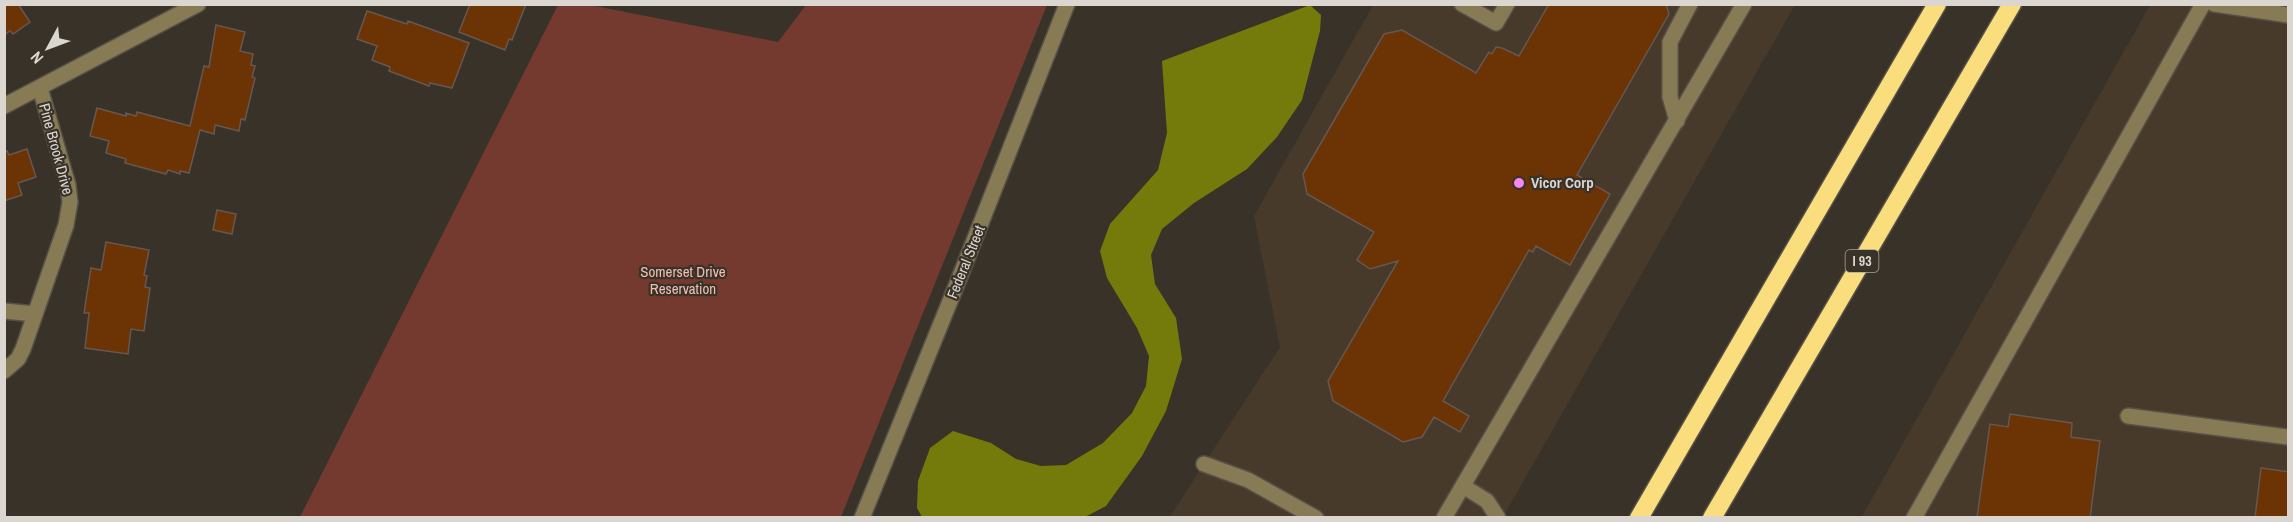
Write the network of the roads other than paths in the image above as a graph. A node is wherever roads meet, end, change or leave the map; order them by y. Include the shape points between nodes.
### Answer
1 (198, 4) edge
2 (1067, 4) edge
3 (1462, 4) edge
4 (1507, 4) edge
5 (1690, 4) edge
6 (1744, 4) edge
7 (1937, 4) edge
8 (2012, 4) edge
9 (2203, 4) edge
10 (2214, 4) edge
11 (2289, 15) edge
12 (40, 88) junction
13 (4, 106) edge
14 (1677, 120) junction
15 (4, 310) edge
16 (35, 314) junction
17 (4, 371) edge
18 (2128, 416) dead end
19 (2289, 437) edge
20 (1204, 464) dead end
21 (1464, 486) junction
22 (862, 518) edge
23 (1316, 518) edge
24 (1444, 518) edge
25 (1498, 518) edge
26 (1639, 518) edge
27 (1712, 518) edge
28 (1914, 518) edge

1 - 12 street
2 - 22 street, Federal Street
3 - 4 street via 1496,23
5 - 14 street via 1670,42 1670,97
6 - 14 street
7 - 26 highway
8 - 27 highway, I 93
9 - 28 street
10 - 11 street
12 - 13 street
12 - 16 street, Pine Brook Drive via 70,202 66,225
14 - 21 street
15 - 16 street
16 - 17 street, Pine Brook Drive via 18,359
18 - 19 street
20 - 23 street via 1248,480
21 - 24 street
21 - 25 street via 1487,501

